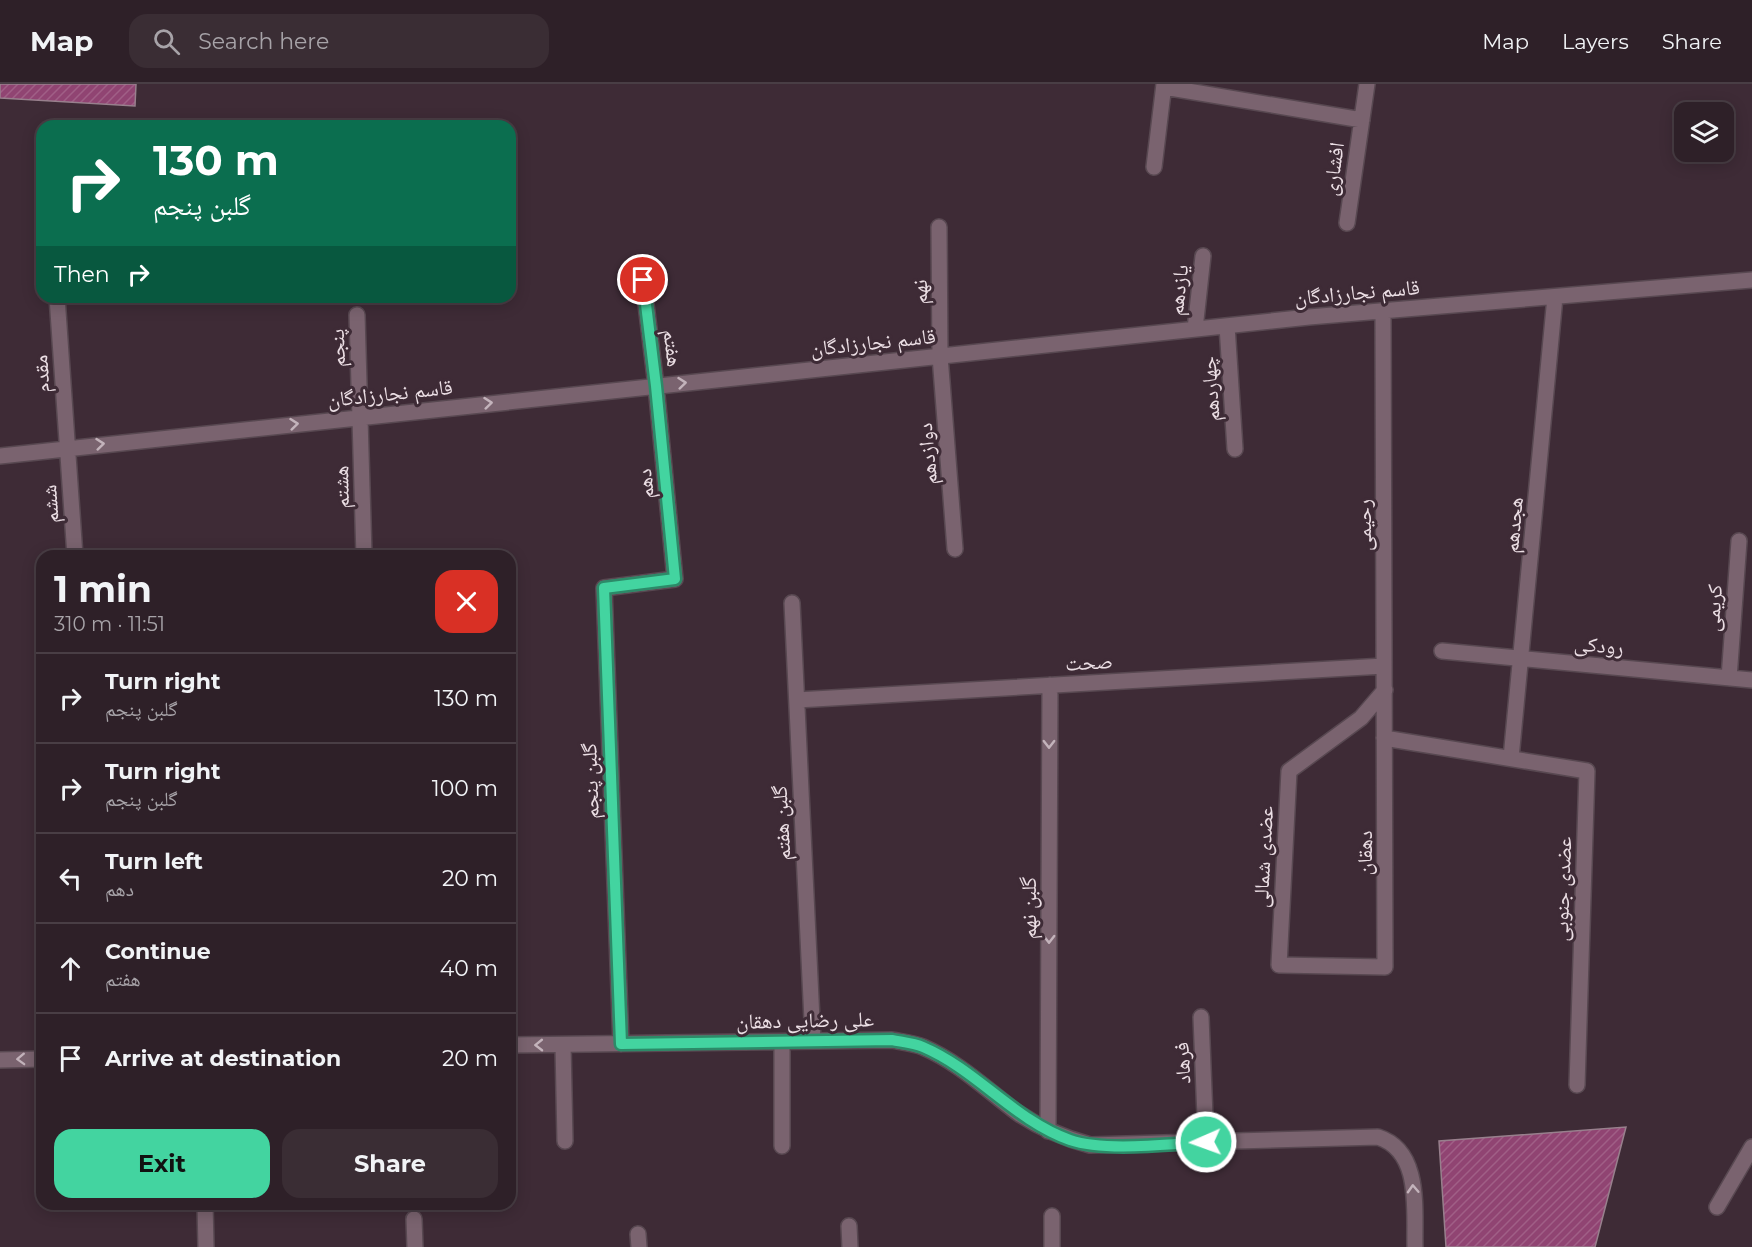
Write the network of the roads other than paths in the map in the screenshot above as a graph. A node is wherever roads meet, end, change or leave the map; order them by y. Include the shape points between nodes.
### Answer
1 (1367, 84) edge
2 (1164, 85) edge
3 (1362, 120) junction
4 (1154, 167) dead end
5 (1347, 223) dead end
6 (939, 227) dead end
7 (1203, 256) dead end
8 (643, 280) dead end
9 (1752, 280) edge
10 (1555, 297) junction
11 (57, 303) edge
12 (1383, 311) junction
13 (357, 315) dead end
14 (1227, 326) junction
15 (1195, 328) junction
16 (940, 356) junction
17 (656, 386) junction
18 (360, 417) junction
19 (67, 448) junction
20 (1235, 449) dead end
21 (0, 456) edge
22 (1739, 541) dead end
23 (956, 549) dead end
24 (75, 550) edge
25 (363, 550) edge
26 (675, 579) joint
27 (792, 603) dead end
28 (1442, 651) dead end
29 (1521, 659) junction
30 (1384, 666) junction
31 (1729, 678) junction
32 (1752, 680) edge
33 (1050, 685) junction
34 (1384, 690) junction
35 (797, 700) junction
36 (1384, 738) junction
37 (1511, 758) junction
38 (1385, 968) joint
39 (1201, 1017) dead end
40 (813, 1041) junction
41 (782, 1042) junction
42 (621, 1044) junction
43 (563, 1045) junction
44 (516, 1046) edge
45 (36, 1059) edge
46 (0, 1060) edge
47 (1577, 1085) dead end
48 (1048, 1131) junction
49 (565, 1141) dead end
50 (1206, 1142) junction
51 (782, 1146) dead end
52 (1752, 1147) edge
53 (1717, 1206) dead end
54 (205, 1210) edge
55 (1052, 1216) dead end
56 (414, 1219) dead end
57 (849, 1226) dead end
58 (206, 1247) edge
59 (415, 1247) edge
60 (850, 1247) edge
61 (1052, 1247) edge
62 (1416, 1247) edge

1 - 3 street, افشاری
2 - 3 street, افشاری
2 - 4 street, افشاری
3 - 5 street, افشاری
6 - 16 street, نهم
7 - 15 street, یازدهم
8 - 17 street, هفتم
9 - 10 street, قاسم نجارزادگان
10 - 12 street, قاسم نجارزادگان
10 - 29 street, هجدهم
11 - 19 street, مقدم
12 - 14 street, قاسم نجارزادگان
12 - 30 street, رحیمی
13 - 18 street, پنجم
14 - 15 street, قاسم نجارزادگان
14 - 20 street, چهاردهم
15 - 16 street, قاسم نجارزادگان
17 -> 16 street, قاسم نجارزادگان
16 - 23 street, دوازدهم
18 -> 17 street, قاسم نجارزادگان
17 - 26 street, دهم
19 -> 18 street, قاسم نجارزادگان
18 - 25 street, هشتم
19 - 21 street, قاسم نجارزادگان
19 - 24 street, ششم
22 - 31 street, کریمی
26 - 42 street, گلبن پنجم via 604,588
27 - 35 street, گلبن هفتم
28 - 29 street, رودکی
29 - 31 street, رودکی
29 - 37 street, هجدهم
30 - 33 street, صحت
30 - 34 street, رحیمی
31 - 32 street, رودکی
33 - 35 street, صحت
33 -> 48 street, گلبن نهم
34 - 36 street, رحیمی
34 - 38 street, عضدی شمالی via 1361,718 1289,771 1278,965
35 - 40 street, گلبن هفتم
36 - 37 street
36 - 38 street, دهقان
37 - 47 street, عضدی جنوبی via 1587,771
39 - 50 street, فرهاد
40 - 41 street, علی رضایی دهقان
40 - 48 street, علی رضایی دهقان via 892,1040 921,1046 972,1075
41 - 42 street, علی رضایی دهقان
41 - 51 street
42 - 43 street, علی رضایی دهقان
43 -> 44 street, علی رضایی دهقان
43 - 49 street
45 -> 46 street
48 - 50 street, علی رضایی دهقان via 1090,1145
62 -> 50 street, علی رضایی دهقان via 1412,1179 1407,1161 1388,1140 1363,1136
52 - 53 street
54 - 58 street
55 - 61 street
56 - 59 street
57 - 60 street

